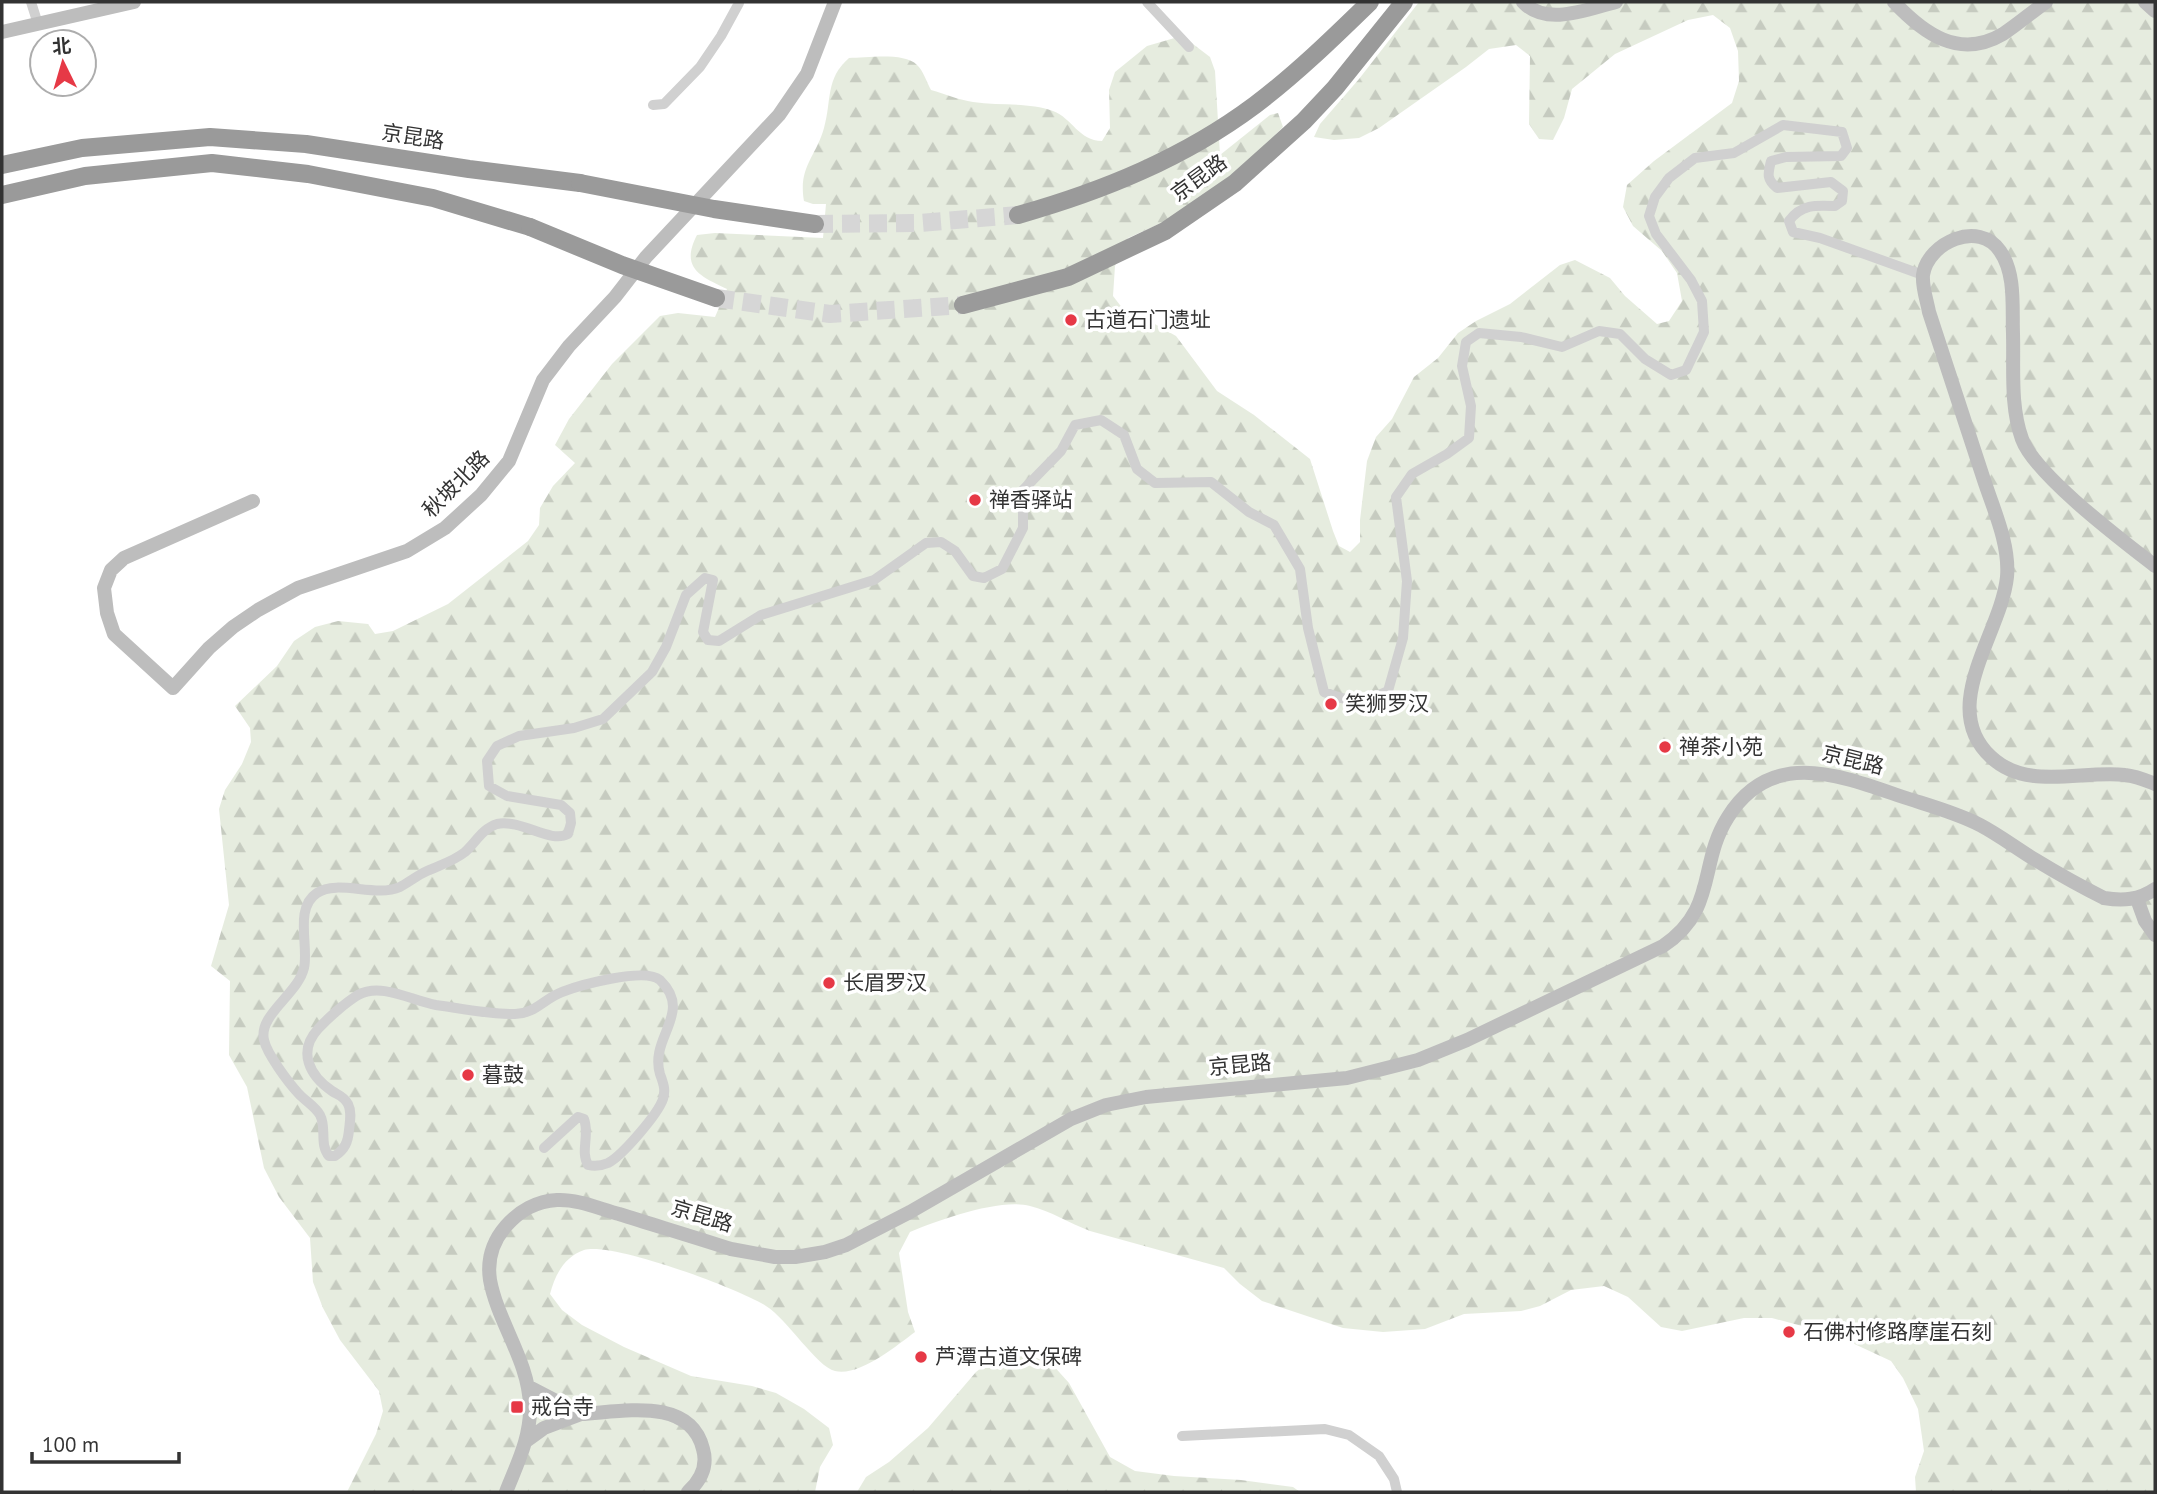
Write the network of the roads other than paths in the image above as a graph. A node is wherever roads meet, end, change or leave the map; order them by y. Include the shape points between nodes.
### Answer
1 (31, 2) edge
2 (134, 2) edge
3 (738, 2) edge
4 (835, 2) edge
5 (1147, 2) edge
6 (1370, 2) edge
7 (1404, 2) edge
8 (1523, 2) edge
9 (1616, 2) edge
10 (1894, 2) edge
11 (2046, 2) edge
12 (2145, 2) edge
13 (2155, 11) edge
14 (38, 24) junction
15 (2, 32) edge
16 (1189, 47) dead end
17 (653, 104) dead end
18 (2, 165) edge
19 (2, 195) edge
20 (1018, 215) tunnel mouth
21 (815, 223) tunnel mouth
22 (1923, 275) junction
23 (716, 298) tunnel mouth
24 (963, 305) tunnel mouth
25 (253, 502) dead end
26 (2155, 566) edge
27 (2155, 784) edge
28 (2155, 889) edge
29 (2137, 899) junction
30 (2155, 935) edge
31 (544, 1148) dead end
32 (529, 1387) junction
33 (581, 1414) junction
34 (1182, 1436) dead end
35 (526, 1441) junction
36 (506, 1492) edge
37 (688, 1492) edge
38 (1397, 1492) edge

1 - 14 street
2 - 14 main road
3 - 17 street via 700,67 664,104
4 - 25 main road, 秋坡北路 via 807,74 779,116 569,346 544,380 509,461 481,495 444,528 407,551 298,588 258,610 209,648 173,688 114,634 104,588 111,570 124,558
5 - 16 street
6 - 20 highway, 京昆路 via 1319,52 1201,140 1123,180
7 - 24 highway, 京昆路 via 1335,88 1235,183 1165,230 1068,277
8 - 9 main road via 1538,13 1558,15
10 - 11 main road via 1934,37 1970,44 2001,35
12 - 13 main road
14 - 15 main road
18 - 21 highway, 京昆路, bridge via 82,148 210,137 306,144
19 - 23 highway, bridge via 85,176 212,163 308,174 433,198 530,227
22 - 26 main road via 1935,252 1956,238 1979,238 1999,249 2010,274 2015,413 2022,442 2068,494
22 - 27 main road via 1929,312 2006,558 2002,604 1970,695 1969,710 1979,743 2007,769 2027,775 2125,775
22 - 31 street via 1793,232 1789,221 1797,211 1835,206 1842,201 1843,191 1831,182 1777,188 1767,175 1771,161 1841,156 1847,148 1842,132 1783,125 1734,153 1695,158 1669,178 1655,197 1649,216 1656,234 1702,301 1704,332 1686,370 1671,375 1645,359 1620,334 1599,331 1562,347 1479,332 1466,342 1462,366 1471,406 1469,438 1412,474 1396,497 1407,581 1403,638 1388,691 1371,699 1348,701 1324,692 1300,569 1274,525 1211,482 1155,484 1137,469 1124,435 1101,420 1075,425 1061,451 1023,490 1023,528 1002,569 984,578 973,576 955,551 941,542 926,543 874,580 761,615 719,641 708,640 703,632 713,580 705,578 686,595 667,647 652,672 603,719 519,736 497,746 487,761 488,786 507,796 561,806 570,813 568,834 555,837 524,825 494,825 465,852 398,888 326,889 315,894 306,906 304,968 262,1029 270,1053 321,1117 324,1150 335,1156 344,1150 348,1139 348,1104 314,1075 307,1049 319,1027 359,995 390,992 434,1004 515,1014 530,1012 564,991 622,977 642,974 659,980 674,1007 657,1060 665,1086 660,1107 619,1156 596,1167 588,1165 585,1158 588,1133 584,1119 578,1117
28 - 29 main road
29 - 30 main road
29 - 32 main road, 京昆路 via 2104,898 1952,813 1818,772 1775,777 1746,795 1728,817 1700,905 1676,937 1418,1060 1346,1077 1106,1105 1071,1119 880,1229 812,1255 775,1257 731,1248 570,1201 540,1203 524,1210 494,1243 489,1276
32 - 33 main road
32 - 35 main road, 京昆路
33 - 35 main road via 544,1428
33 - 37 main road via 646,1410 683,1419 701,1438 705,1454 701,1476
34 - 38 street via 1325,1429 1349,1435 1379,1456
35 - 36 main road, 京昆路

